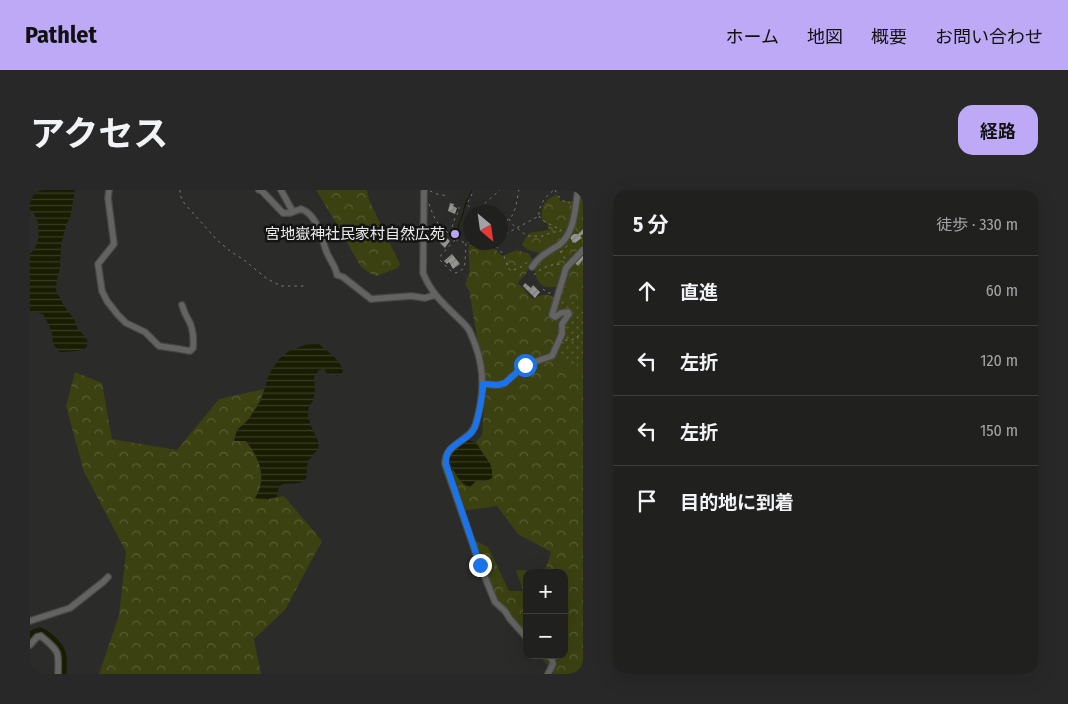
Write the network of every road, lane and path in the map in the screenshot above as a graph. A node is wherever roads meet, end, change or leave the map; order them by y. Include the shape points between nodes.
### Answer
1 (109, 190) edge
2 (180, 190) edge
3 (259, 190) edge
4 (281, 190) edge
5 (428, 190) edge
6 (474, 190) edge
7 (500, 190) edge
8 (518, 190) edge
9 (555, 190) edge
10 (578, 190) edge
11 (430, 195) dead end
12 (448, 196) dead end
13 (576, 203) junction
14 (429, 204) dead end
15 (468, 205) edge
16 (483, 205) edge
17 (459, 207) dead end
18 (292, 212) junction
19 (540, 216) junction
20 (509, 219) joint
21 (571, 226) junction
22 (517, 228) junction
23 (562, 230) junction
24 (508, 232) edge
25 (450, 234) junction
26 (455, 240) junction
27 (463, 242) edge
28 (570, 244) dead end
29 (556, 246) junction
30 (466, 250) edge
31 (501, 250) edge
32 (583, 250) edge
33 (561, 253) junction
34 (528, 261) dead end
35 (569, 265) junction
36 (532, 267) dead end
37 (534, 275) dead end
38 (304, 286) dead end
39 (543, 289) dead end
40 (559, 292) junction
41 (435, 295) junction
42 (182, 305) dead end
43 (583, 333) edge
44 (559, 340) junction
45 (483, 384) junction
46 (108, 577) dead end
47 (30, 621) edge
48 (523, 634) edge
49 (30, 645) edge
50 (552, 659) edge
51 (58, 674) edge
52 (548, 674) edge

1 - 42 street via 114,244 98,264 107,301 118,316 145,332 156,345 190,351 193,348 190,322
2 - 38 path via 184,203 230,251 281,286
3 - 18 street via 286,214
4 - 18 street
5 - 11 path
5 - 12 path
5 - 41 street via 423,274
6 - 15 path
7 - 16 path
8 - 20 path
9 - 13 path via 562,201
9 - 19 path via 542,203
10 - 13 street
13 - 21 street
14 - 25 path via 436,221
17 - 25 path
18 - 41 street via 301,208 307,212 322,234 337,275 371,299
19 - 22 path
19 - 23 path
20 - 22 path
21 - 23 path
21 - 29 street
22 - 23 path via 527,236 537,237
22 - 24 path
25 - 26 path
26 - 27 path
26 - 30 path via 440,260 451,271 456,273 463,268
28 - 33 path
29 - 33 path
29 - 36 street
31 - 34 path via 511,271
32 - 35 street
33 - 35 path
35 - 37 path via 549,265
35 - 40 street
39 - 40 path via 548,293
40 - 44 street via 552,315 569,314 562,324
41 - 45 street via 469,329 481,364
43 - 44 path via 572,340
44 - 45 street via 552,356 525,365 505,383
45 - 48 street via 476,425 450,449 445,459 495,602
46 - 47 street via 70,608
49 - 51 street via 41,636 56,650 59,655
50 - 52 street

